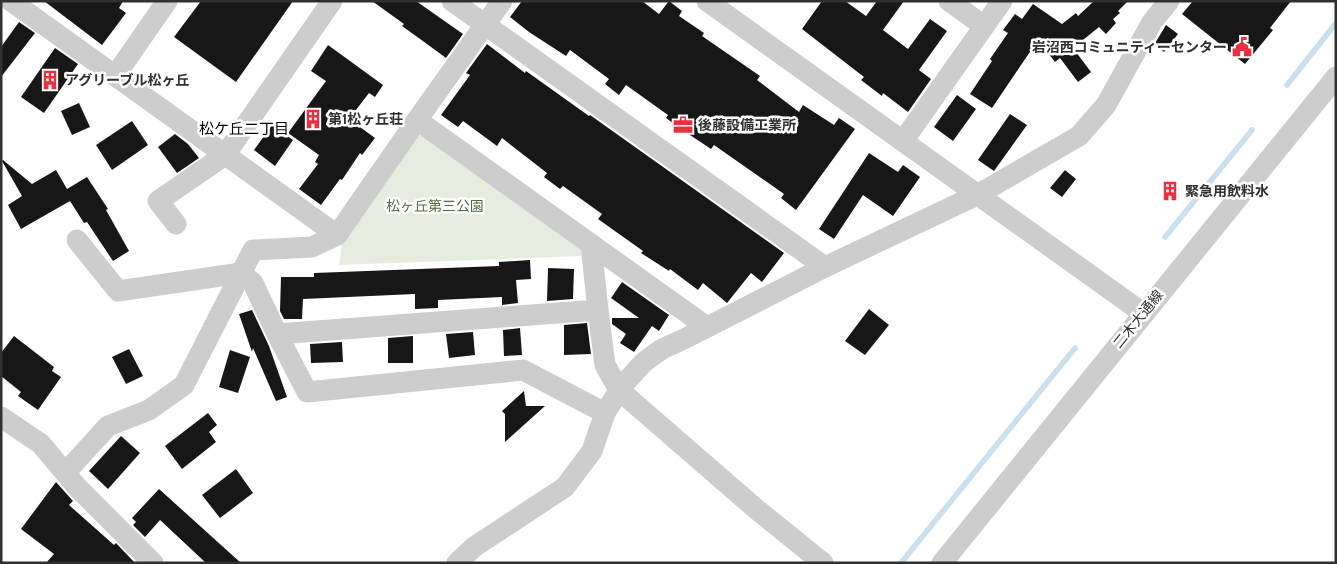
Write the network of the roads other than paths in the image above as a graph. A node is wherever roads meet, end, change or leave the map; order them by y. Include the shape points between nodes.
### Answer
1 (5, 1) edge
2 (11, 1) edge
3 (168, 1) edge
4 (332, 1) edge
5 (452, 1) edge
6 (502, 1) edge
7 (707, 1) edge
8 (949, 1) edge
9 (1002, 1) edge
10 (1169, 1) edge
11 (1, 7) edge
12 (486, 25) junction
13 (984, 26) junction
14 (115, 76) junction
15 (1336, 77) edge
16 (417, 120) junction
17 (903, 141) junction
18 (225, 155) junction
19 (977, 195) junction
20 (176, 224) dead end
21 (337, 235) junction
22 (77, 240) dead end
23 (591, 244) junction
24 (825, 267) junction
25 (241, 273) junction
26 (598, 310) junction
27 (1143, 313) junction
28 (707, 327) junction
29 (277, 334) junction
30 (618, 390) junction
31 (605, 413) junction
32 (1, 418) edge
33 (66, 472) junction
34 (153, 563) edge
35 (457, 563) edge
36 (823, 563) edge
37 (942, 563) edge

1 - 11 street
2 - 14 street
3 - 14 street
4 - 18 street
5 - 12 street
6 - 12 street
7 - 17 street
8 - 13 street
9 - 13 street
10 - 19 street via 1152,22 1106,105 1079,136
12 - 16 street
12 - 24 street
13 - 17 street
14 - 18 street
15 - 27 street, 二木大通線
16 - 21 street
16 - 23 street
17 - 19 street
18 - 20 street via 158,200
18 - 21 street
19 - 24 street
19 - 27 street
21 - 25 street via 312,247 253,250
22 - 25 street via 118,291
23 - 26 street
23 - 28 street
24 - 28 street
25 - 29 street via 253,283
25 - 33 street via 184,384 149,410 108,426
26 - 29 street
26 - 30 street via 605,365
27 - 37 street, 二木大通線
28 - 30 street via 662,349 644,362
29 - 31 street via 307,392 523,370
30 - 31 street
30 - 36 street
31 - 35 street via 592,451 565,487
32 - 33 street via 40,444
33 - 34 street

